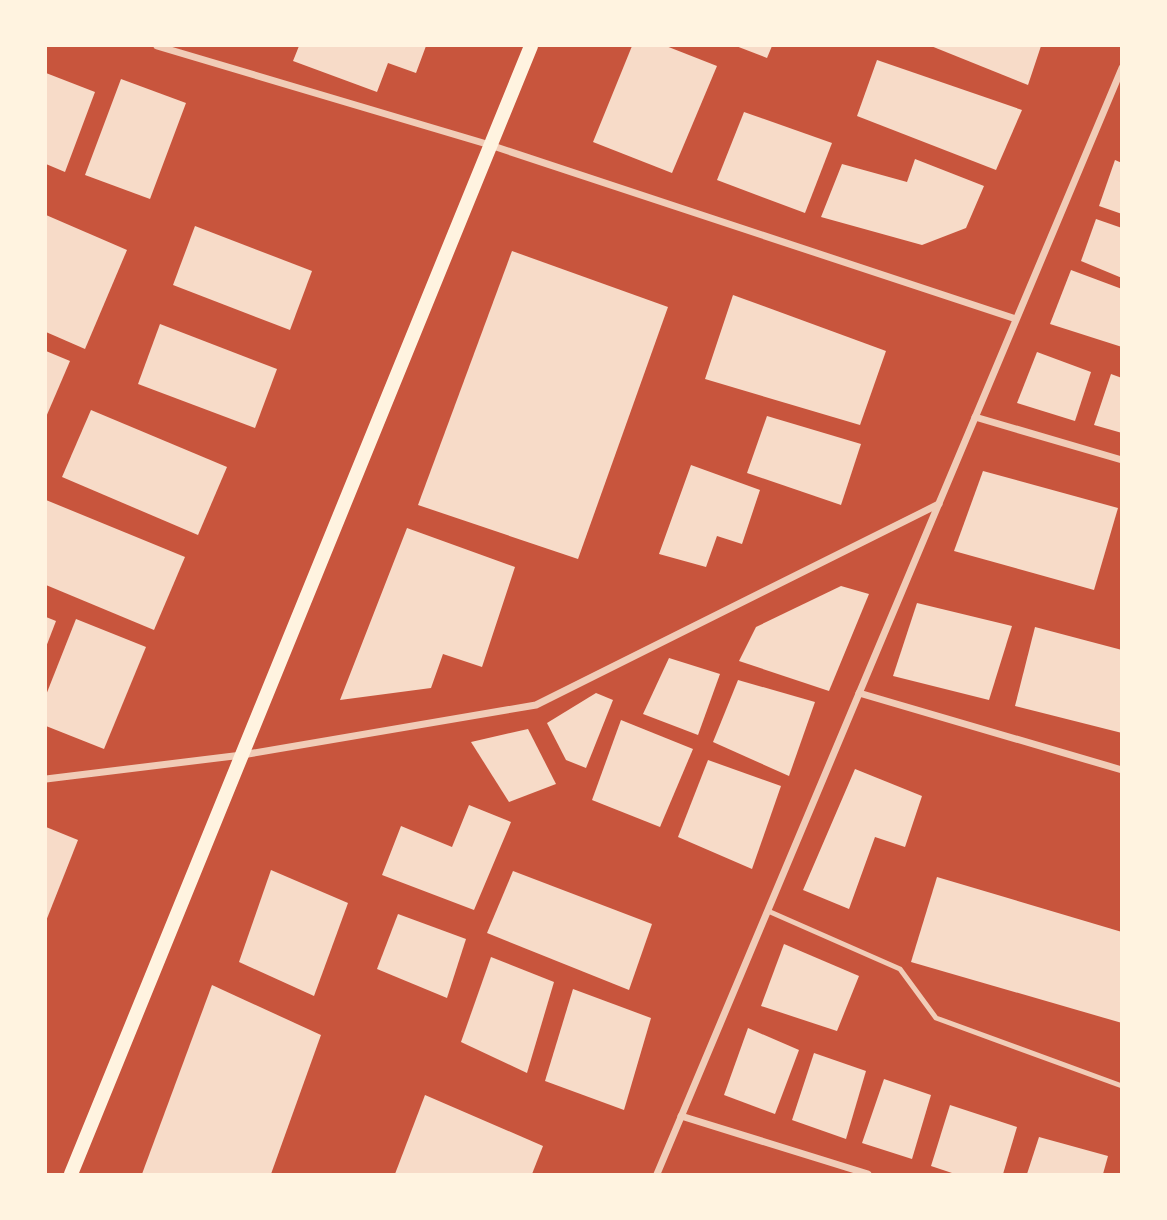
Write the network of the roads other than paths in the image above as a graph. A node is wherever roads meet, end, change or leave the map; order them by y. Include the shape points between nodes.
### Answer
1 (157, 46) edge
2 (531, 46) edge
3 (1122, 68) edge
4 (490, 145) junction
5 (1016, 319) junction
6 (975, 417) junction
7 (1122, 460) edge
8 (939, 504) junction
9 (859, 693) junction
10 (242, 755) junction
11 (1122, 770) edge
12 (46, 779) edge
13 (768, 911) junction
14 (1122, 1086) edge
15 (681, 1115) junction
16 (71, 1174) edge
17 (657, 1174) edge
18 (868, 1174) edge

1 - 4 street
2 - 4 main road
3 - 5 street
4 - 5 street
4 - 10 main road
5 - 6 street
6 - 7 street
6 - 8 street
8 - 9 street
8 - 10 street via 537,705
9 - 11 street
9 - 13 street
10 - 12 street
10 - 16 main road
13 - 14 lane via 900,969 936,1018
13 - 15 street
15 - 17 street
15 - 18 street

